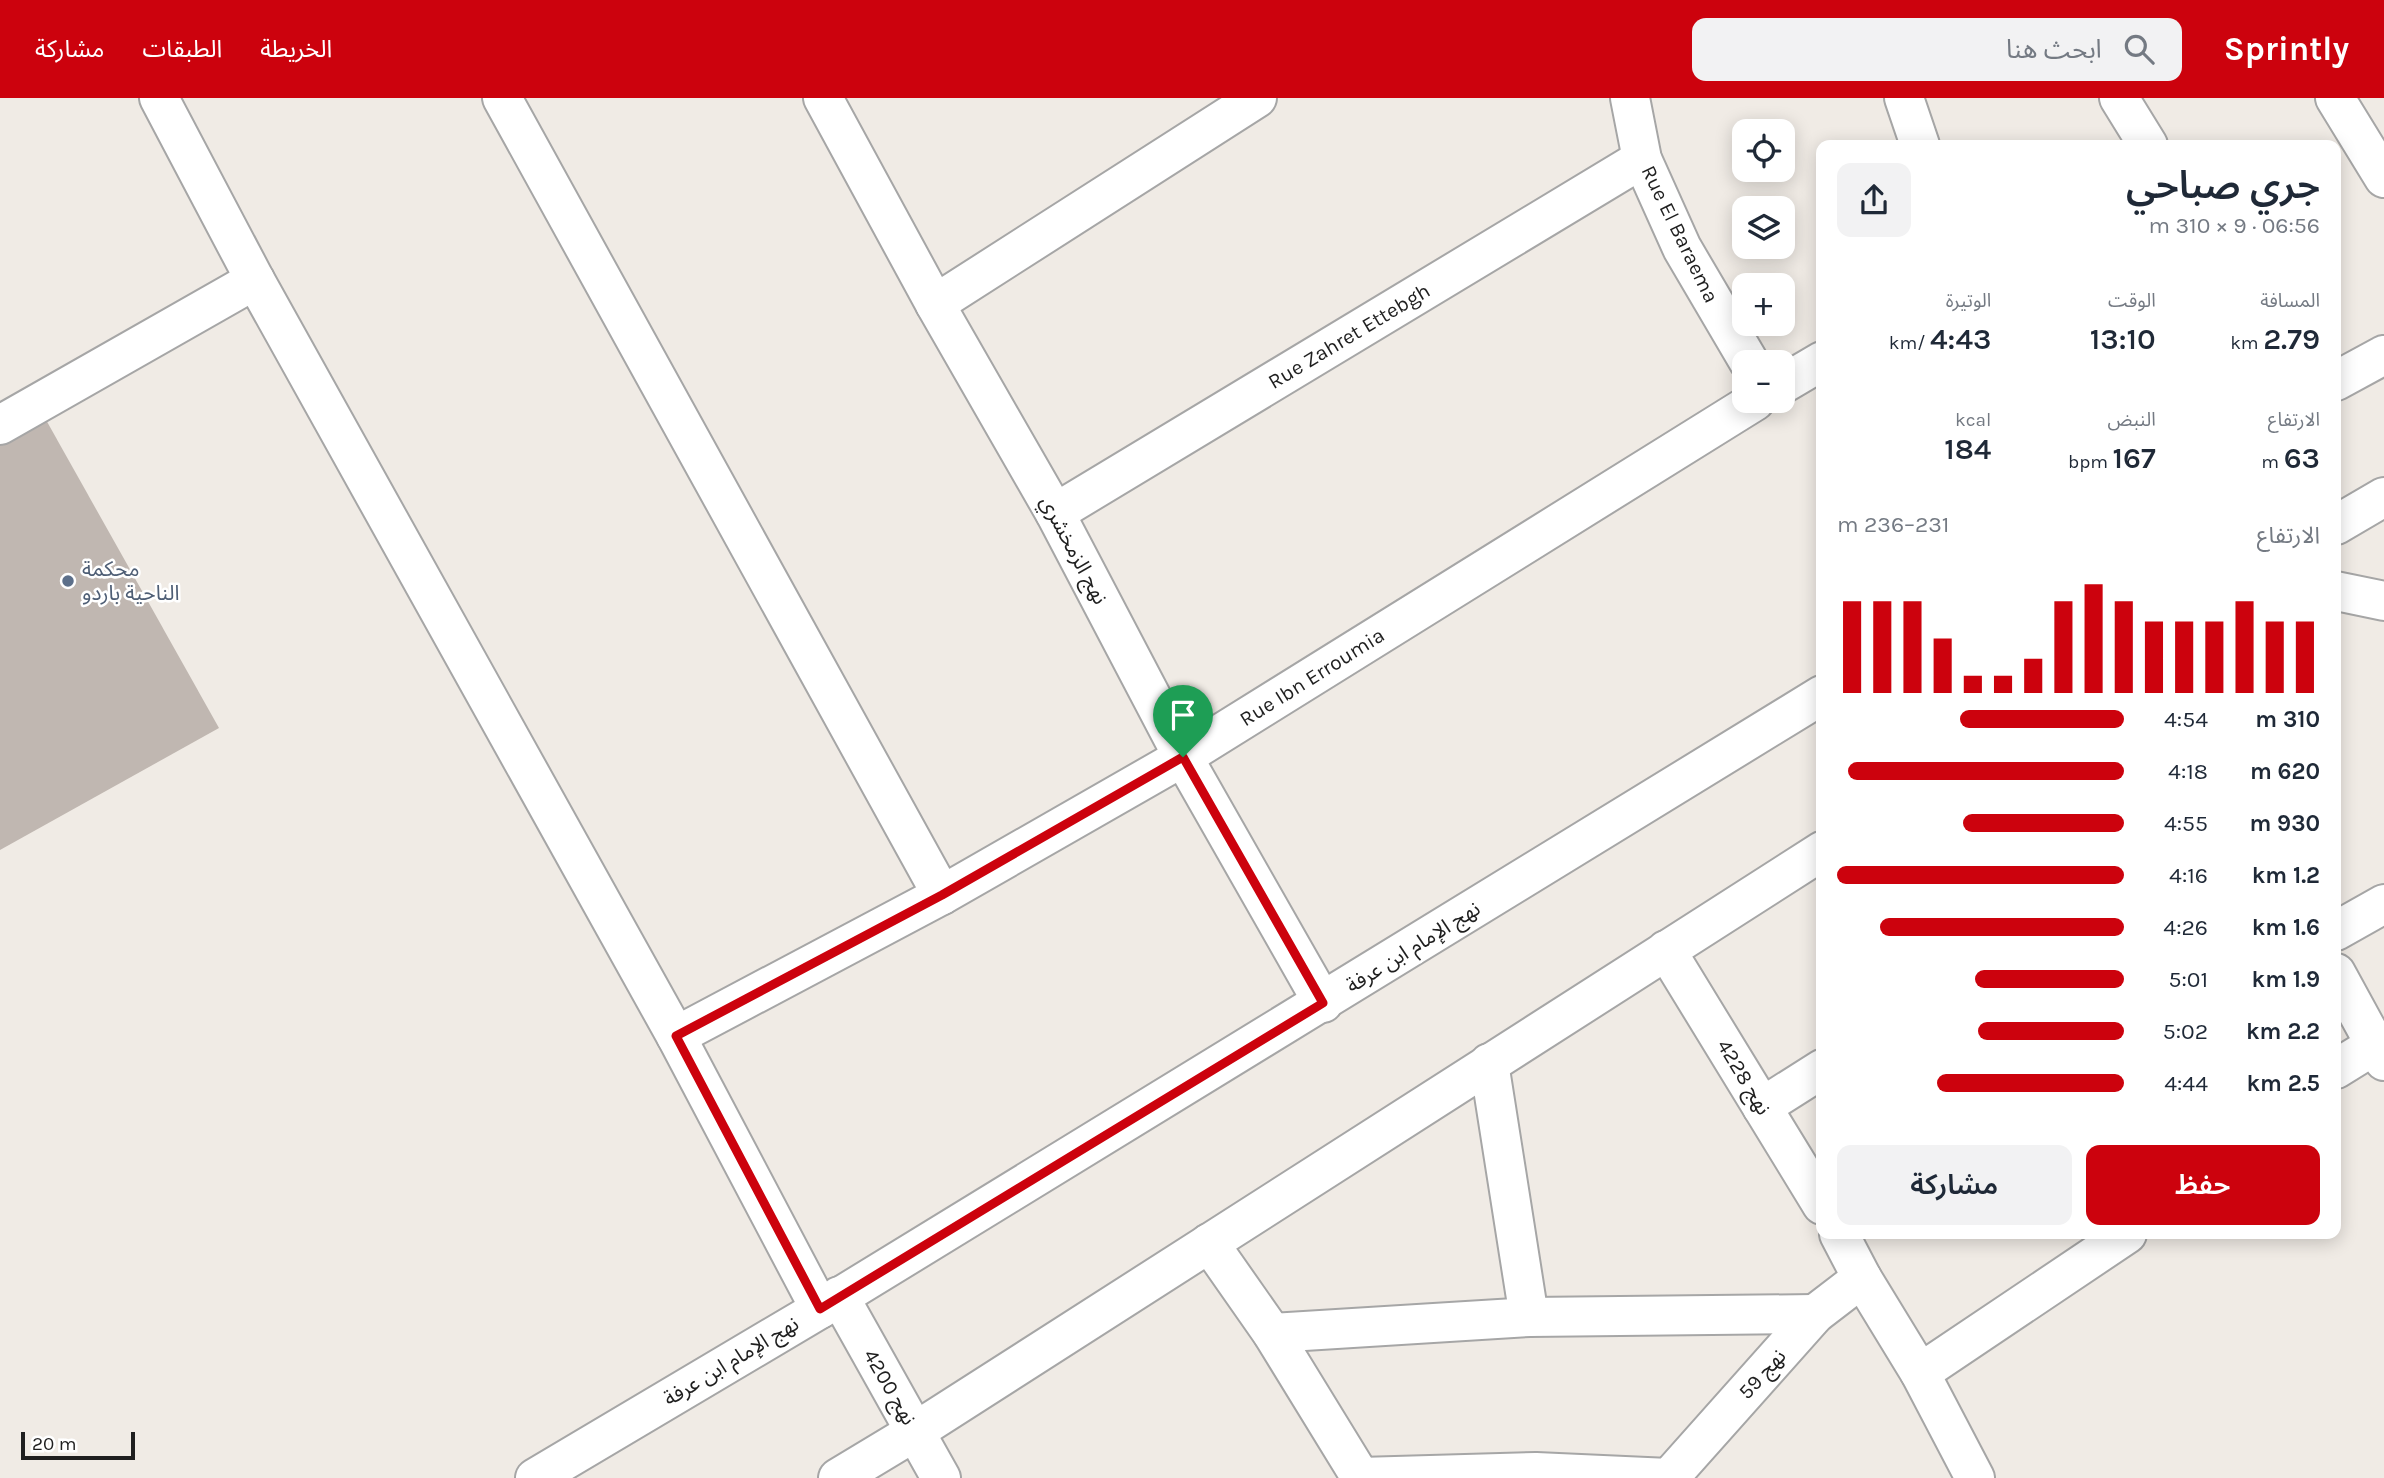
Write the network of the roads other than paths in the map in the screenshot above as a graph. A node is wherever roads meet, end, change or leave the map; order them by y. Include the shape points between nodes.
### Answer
1 (159, 98) edge
2 (502, 98) edge
3 (823, 98) edge
4 (1257, 98) edge
5 (1630, 98) edge
6 (1904, 98) edge
7 (2119, 98) edge
8 (2335, 98) edge
9 (1207, 111) edge
10 (1918, 140) edge
11 (2145, 140) edge
12 (1642, 159) junction
13 (2384, 178) edge
14 (255, 280) junction
15 (935, 304) junction
16 (1742, 350) edge
17 (2384, 355) edge
18 (1816, 365) edge
19 (1795, 377) edge
20 (2341, 378) edge
21 (1736, 413) edge
22 (0, 425) edge
23 (2384, 497) edge
24 (1055, 513) junction
25 (2341, 522) edge
26 (2341, 592) edge
27 (2384, 601) edge
28 (1816, 699) edge
29 (1183, 757) junction
30 (1816, 854) edge
31 (942, 895) junction
32 (2384, 904) edge
33 (2341, 928) edge
34 (1667, 950) junction
35 (2341, 982) edge
36 (1323, 1003) junction
37 (676, 1036) junction
38 (2380, 1053) edge
39 (1489, 1063) junction
40 (2341, 1067) edge
41 (1816, 1073) edge
42 (1762, 1107) junction
43 (1816, 1195) edge
44 (1842, 1239) edge
45 (2120, 1239) edge
46 (1209, 1243) junction
47 (1862, 1278) junction
48 (829, 1302) junction
49 (1815, 1314) junction
50 (1529, 1317) junction
51 (1272, 1332) junction
52 (1920, 1373) junction
53 (916, 1431) junction
54 (1361, 1477) edge
55 (535, 1478) edge
56 (838, 1478) edge
57 (941, 1478) edge
58 (1668, 1478) edge
59 (1975, 1478) edge

1 - 14 street, نهج 4200
2 - 31 street
3 - 15 street, نهج الزمخشري
4 - 9 street
5 - 12 street, Rue El Baraema
6 - 10 street
7 - 11 street
8 - 13 street
9 - 15 street
12 - 16 street, Rue El Baraema via 1682,248
12 - 24 street, Rue Zahret Ettebgh
14 - 22 street
14 - 37 street, نهج 4200
15 - 24 street, نهج الزمخشري
17 - 20 street
18 - 19 street
21 - 29 street, Rue Ibn Erroumia
23 - 25 street
24 - 29 street, نهج الزمخشري
26 - 27 street
28 - 36 street, نهج الإمام ابن عرفة
29 - 31 street, Rue Ibn Erroumia
29 - 36 street, نهج الزمخشري
30 - 34 street
31 - 37 street, Rue Ibn Erroumia
32 - 33 street
34 - 39 street
34 - 42 street, نهج 4228
35 - 38 street
36 - 48 street, نهج الإمام ابن عرفة
37 - 48 street, نهج 4200
38 - 40 street
39 - 46 street
39 - 50 street
41 - 42 street
42 - 43 street, نهج 4228
44 - 47 street
45 - 52 street
46 - 51 street
46 - 53 street
47 - 49 street, نهج 59
47 - 52 street
48 - 53 street, نهج 4200
48 - 55 street, نهج الإمام ابن عرفة
49 - 50 street
49 - 58 street, نهج 59
50 - 51 street
51 - 54 street
52 - 59 street
53 - 56 street
53 - 57 street, نهج 4200
54 - 58 street via 1536,1472

